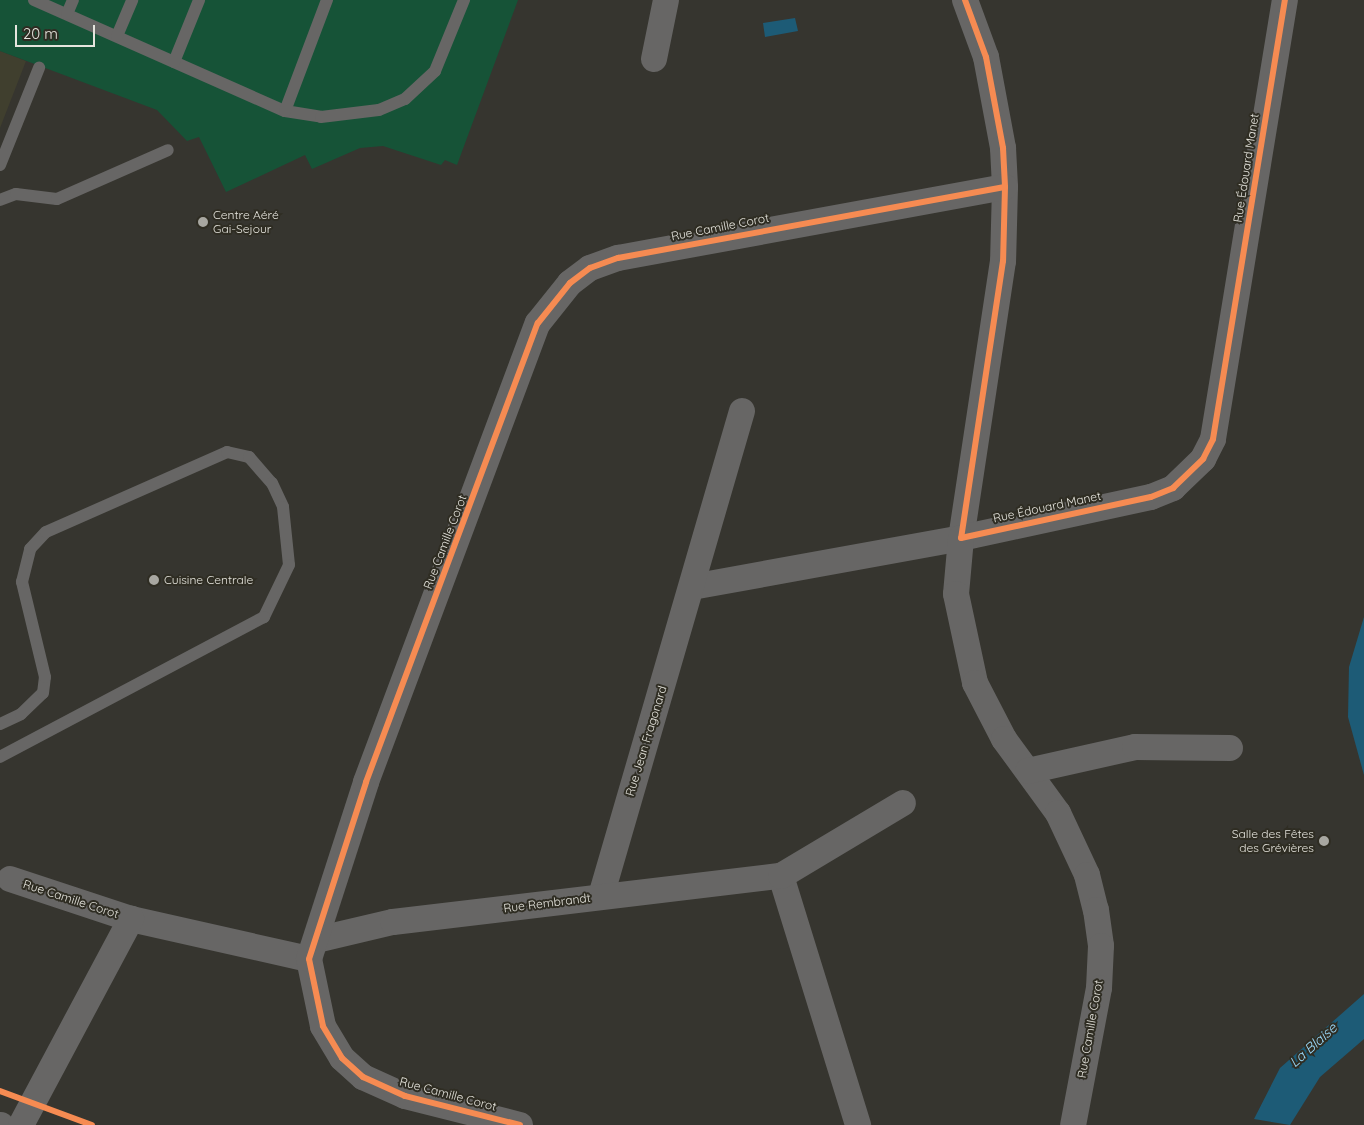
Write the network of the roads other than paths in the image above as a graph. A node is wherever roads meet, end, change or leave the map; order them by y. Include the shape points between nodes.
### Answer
1 (34, 0) edge
2 (73, 0) edge
3 (132, 0) edge
4 (199, 0) edge
5 (327, 0) edge
6 (464, 0) edge
7 (666, 0) edge
8 (965, 0) edge
9 (1285, 0) edge
10 (68, 14) junction
11 (117, 36) junction
12 (654, 59) dead end
13 (174, 62) junction
14 (39, 68) dead end
15 (285, 111) junction
16 (168, 150) dead end
17 (0, 165) edge
18 (1005, 187) junction
19 (0, 200) edge
20 (742, 411) dead end
21 (961, 538) junction
22 (692, 587) junction
23 (0, 724) edge
24 (1230, 748) dead end
25 (0, 757) edge
26 (1028, 771) junction
27 (903, 803) dead end
28 (5, 872) edge
29 (781, 876) junction
30 (601, 896) junction
31 (131, 919) junction
32 (313, 950) junction
33 (21, 1125) edge
34 (520, 1125) edge
35 (858, 1125) edge
36 (1073, 1125) edge

1 - 10 lane
2 - 10 lane
3 - 11 lane
4 - 13 lane
5 - 15 lane
6 - 15 lane via 435,70 405,99 378,110 321,117
7 - 12 street
8 - 18 street via 990,74
9 - 21 street, Rue Édouard Manet via 1213,440 1203,458 1181,482 1151,497
10 - 11 lane
11 - 13 lane
13 - 15 lane
14 - 17 lane
16 - 19 lane via 57,198 16,194
18 - 21 street via 1003,261
18 - 32 street, Rue Camille Corot via 618,258 590,268 553,300 538,323 366,782
20 - 22 street, Rue Jean Fragonard
21 - 22 street
21 - 26 street, Rue Camille Corot via 956,594 967,657 986,709
22 - 30 street, Rue Jean Fragonard
23 - 25 lane via 21,714 43,693 45,677 22,582 30,549 46,532 227,452 249,457 272,483 283,507 288,555 276,598 264,617
24 - 26 street via 1134,747
26 - 36 street, Rue Camille Corot via 1058,813 1081,860 1100,937 1099,988
27 - 29 street, Rue Rembrandt
28 - 31 street, Rue Camille Corot
29 - 30 street, Rue Rembrandt
29 - 35 street
30 - 32 street, Rue Rembrandt via 393,922
31 - 32 street, Rue Camille Corot
31 - 33 street, Rue Camille Corot
32 - 34 street, Rue Camille Corot via 322,1026 342,1058 363,1077 405,1096

